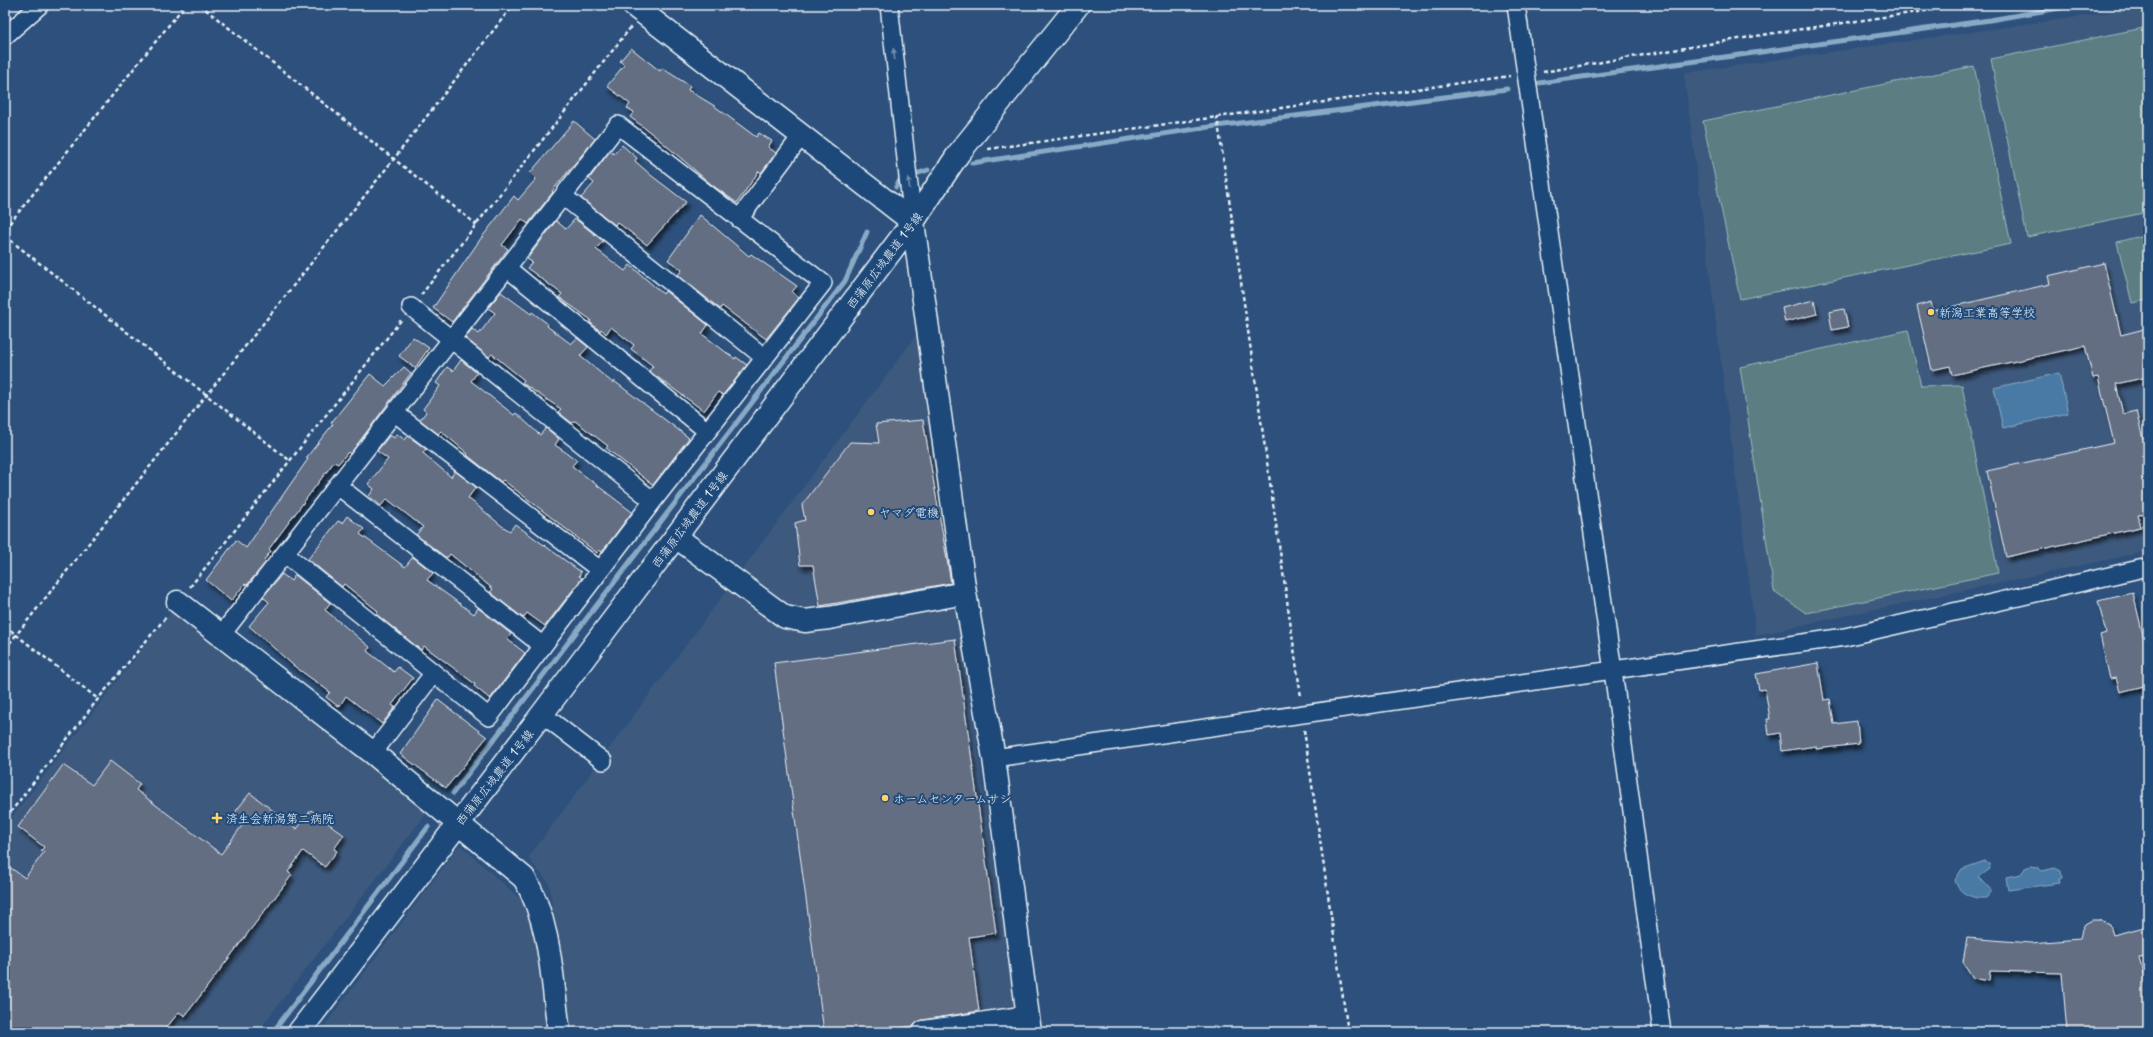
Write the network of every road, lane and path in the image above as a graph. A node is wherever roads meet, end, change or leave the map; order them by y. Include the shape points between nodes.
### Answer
1 (40, 5) edge
2 (185, 5) edge
3 (200, 5) edge
4 (512, 5) edge
5 (888, 5) edge
6 (1078, 5) edge
7 (1516, 5) edge
8 (1966, 5) edge
9 (638, 9) edge
10 (5, 36) edge
11 (1526, 72) junction
12 (1217, 116) junction
13 (802, 135) junction
14 (959, 153) junction
15 (393, 160) junction
16 (562, 196) junction
17 (739, 219) junction
18 (913, 222) junction
19 (477, 225) junction
20 (5, 229) edge
21 (5, 236) edge
22 (507, 268) junction
23 (411, 307) junction
24 (452, 340) junction
25 (765, 358) junction
26 (206, 396) junction
27 (395, 412) junction
28 (707, 432) junction
29 (289, 460) junction
30 (338, 486) junction
31 (653, 502) junction
32 (676, 537) junction
33 (285, 554) junction
34 (2148, 567) edge
35 (600, 570) junction
36 (965, 593) junction
37 (178, 602) junction
38 (5, 626) edge
39 (222, 634) junction
40 (16, 635) junction
41 (543, 646) junction
42 (5, 649) edge
43 (1613, 671) junction
44 (433, 674) junction
45 (98, 699) junction
46 (542, 714) junction
47 (1304, 714) junction
48 (373, 753) junction
49 (994, 758) junction
50 (603, 761) dead end
51 (6, 816) edge
52 (457, 824) junction
53 (1029, 1024) edge
54 (299, 1032) edge
55 (559, 1032) edge
56 (924, 1032) edge
57 (1348, 1032) edge
58 (1662, 1032) edge

1 - 10 street
2 - 20 path
3 - 15 path
4 - 15 path
18 -> 5 street
6 - 14 street, 西蒲原広域農道 1号線
7 - 11 street
8 - 11 path via 1768,34 1538,73
9 - 13 street
9 - 19 path
11 - 12 path
11 - 43 street
12 - 14 path
12 - 47 path
13 - 17 street
13 - 18 street
14 - 18 street, 西蒲原広域農道 1号線
15 - 19 path
15 - 26 path
16 - 17 street via 618,125
16 - 22 street
16 - 25 street
17 - 25 street via 823,283
18 - 32 street, 西蒲原広域農道 1号線
18 - 36 street
19 - 23 path
21 - 26 path
22 - 24 street
22 - 28 street
23 - 24 street
23 - 29 path
24 - 27 street
24 - 31 street
25 - 28 street
26 - 29 path
26 - 40 path
27 - 30 street
27 - 35 street
28 - 31 street
29 - 37 path
30 - 33 street
30 - 41 street
31 - 35 street
32 - 36 street via 785,617 806,620 829,618
32 - 46 street, 西蒲原広域農道 1号線
33 - 39 street
33 - 44 street
34 - 43 street via 1845,637
35 - 41 street
36 - 49 street
37 - 39 street
37 - 45 path
38 - 40 path
39 - 48 street
40 - 42 path
40 - 45 path
41 - 44 street via 489,717
43 - 47 street
43 - 58 street
44 - 48 street
45 - 51 path
46 - 50 street
46 - 52 street, 西蒲原広域農道 1号線
47 - 49 street
47 - 57 path
48 - 52 street
49 - 53 street
52 - 54 street, 西蒲原広域農道 1号線
52 - 55 street via 524,878 535,896 542,917
53 - 56 street

